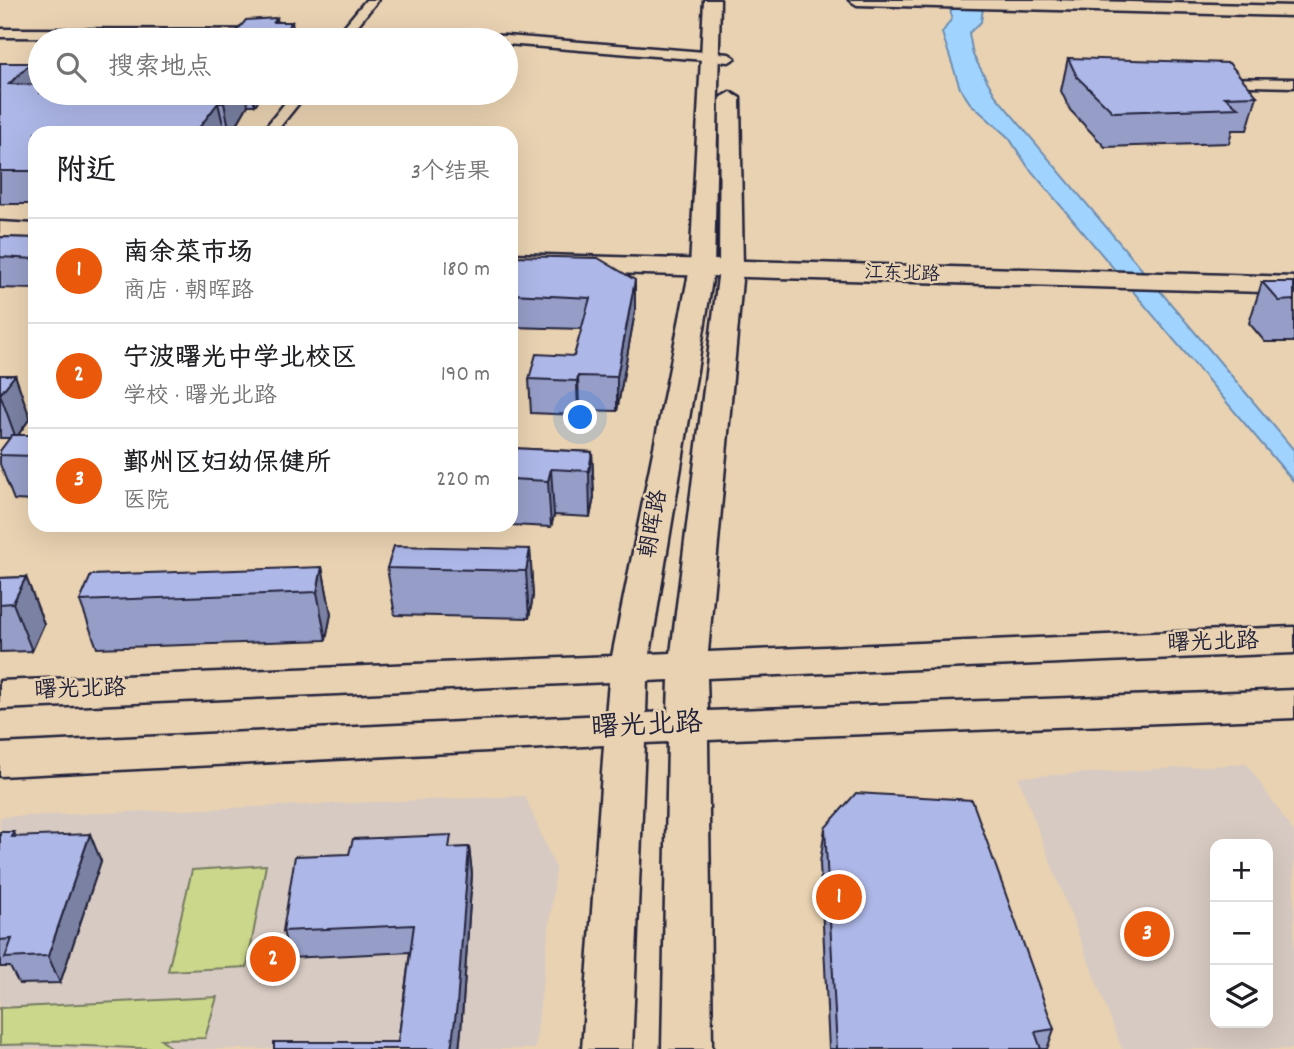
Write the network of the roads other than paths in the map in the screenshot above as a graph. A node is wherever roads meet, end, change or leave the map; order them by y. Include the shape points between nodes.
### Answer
1 (372, 0) edge
2 (712, 0) edge
3 (732, 0) edge
4 (857, 0) edge
5 (1080, 0) edge
6 (940, 2) joint
7 (1294, 4) edge
8 (1294, 10) edge
9 (350, 28) edge
10 (0, 33) edge
11 (28, 33) edge
12 (518, 41) edge
13 (720, 57) junction
14 (1207, 80) edge
15 (1294, 83) edge
16 (290, 105) edge
17 (274, 126) edge
18 (0, 230) edge
19 (28, 232) edge
20 (0, 241) edge
21 (28, 243) edge
22 (518, 251) edge
23 (518, 262) edge
24 (717, 263) junction
25 (1294, 275) edge
26 (1187, 277) junction
27 (1294, 285) edge
28 (1294, 640) edge
29 (688, 665) junction
30 (629, 667) junction
31 (0, 695) edge
32 (1294, 704) edge
33 (687, 726) junction
34 (625, 729) junction
35 (0, 760) edge
36 (607, 1049) edge
37 (687, 1049) edge

1 - 9 street
2 - 13 main road, 朝晖路
3 - 13 main road, 朝晖路
4 - 6 main road
5 - 7 main road
6 - 8 main road
10 - 11 street
12 - 13 street
13 - 24 main road, 朝晖路
14 - 15 street
16 - 17 street
18 - 19 main road
20 - 21 main road
22 - 24 main road, 江东北路
23 - 24 main road, 江东北路
24 - 26 main road, 江东北路 via 1099,269
24 - 26 main road, 江东北路 via 1126,282
24 - 29 main road, 朝晖路
24 - 30 main road, 朝晖路
25 - 26 main road, 江东北路
26 - 27 main road, 江东北路
28 - 29 main road, 曙光北路
29 - 30 main road, 曙光北路
29 - 33 main road, 朝晖路
30 - 31 main road, 曙光北路
30 - 34 main road, 朝晖路
32 - 33 main road, 曙光北路
33 - 34 main road, 曙光北路
33 - 37 main road, 朝晖路
34 - 35 main road, 曙光北路
34 - 36 main road, 朝晖路

